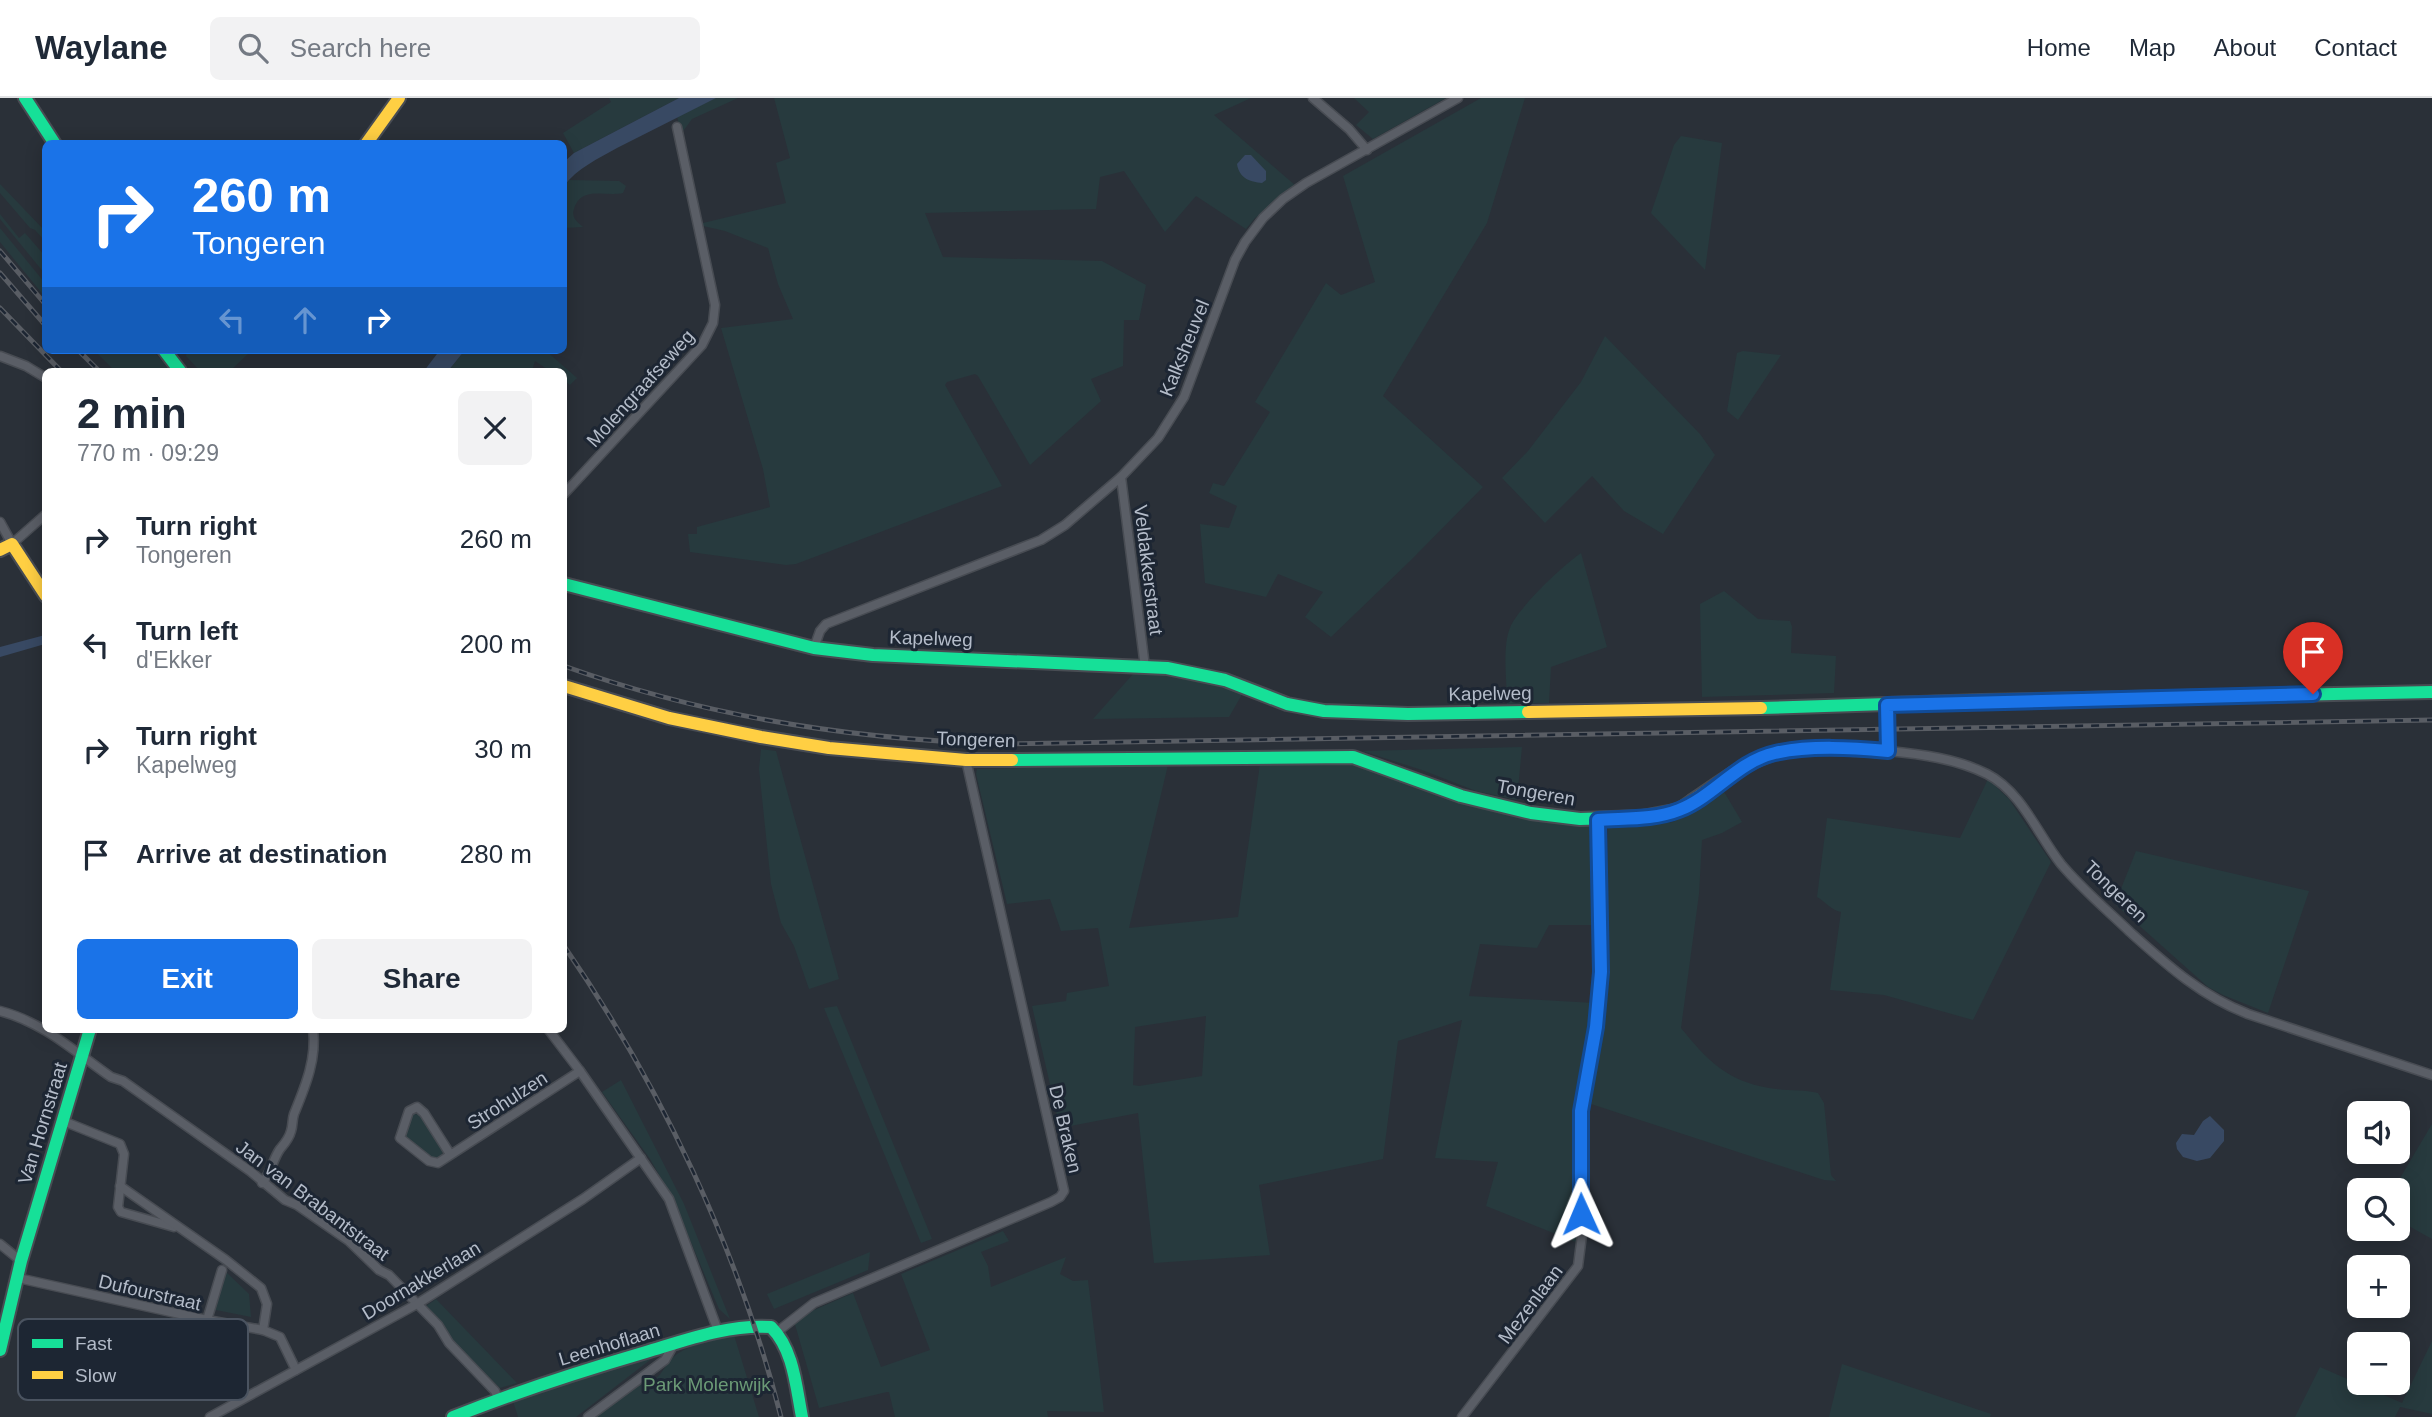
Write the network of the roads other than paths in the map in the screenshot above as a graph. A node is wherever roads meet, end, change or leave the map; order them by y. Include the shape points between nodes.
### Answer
1 (25, 98) edge
2 (399, 98) edge
3 (1313, 98) edge
4 (1458, 98) edge
5 (677, 127) dead end
6 (52, 140) edge
7 (369, 140) edge
8 (1367, 150) junction
9 (0, 356) edge
10 (42, 376) edge
11 (1121, 477) junction
12 (567, 491) edge
13 (42, 517) edge
14 (0, 522) edge
15 (6, 547) edge
16 (567, 585) edge
17 (42, 591) edge
18 (814, 648) junction
19 (1145, 667) junction
20 (567, 687) edge
21 (2432, 692) edge
22 (1887, 705) junction
23 (1888, 751) junction
24 (966, 760) junction
25 (1598, 820) junction
26 (0, 1011) edge
27 (42, 1028) edge
28 (50, 1033) edge
29 (89, 1033) edge
30 (313, 1033) edge
31 (551, 1033) edge
32 (82, 1056) junction
33 (580, 1071) junction
34 (2432, 1075) edge
35 (63, 1121) junction
36 (450, 1154) junction
37 (641, 1158) junction
38 (262, 1183) junction
39 (120, 1186) junction
40 (182, 1229) junction
41 (0, 1244) edge
42 (21, 1261) junction
43 (222, 1270) dead end
44 (18, 1278) junction
45 (417, 1304) junction
46 (198, 1319) edge
47 (208, 1319) edge
48 (248, 1328) edge
49 (263, 1330) junction
50 (718, 1331) junction
51 (777, 1332) junction
52 (674, 1344) junction
53 (0, 1350) edge
54 (296, 1370) junction
55 (248, 1396) edge
56 (498, 1398) junction
57 (241, 1400) edge
58 (210, 1417) edge
59 (453, 1417) edge
60 (588, 1417) edge
61 (802, 1417) edge
62 (1462, 1417) edge

1 - 6 street
2 - 7 street
3 - 8 street
4 - 8 street, Kalksheuvel
5 - 12 street, Molengraafseweg via 715,305 713,323 690,360
8 - 11 street, Kalksheuvel via 1306,183 1253,230 1236,260 1184,397 1158,438
9 - 10 street
11 - 18 street, Kalksheuvel via 1054,533 827,624
11 - 19 street, Veldakkerstraat
13 - 15 street
14 - 15 street
15 - 17 street
16 - 18 street, Kapelweg
18 - 19 street, Kapelweg via 873,655
19 - 22 street, Kapelweg via 1206,675 1287,704 1337,712
20 - 24 street, Tongeren via 669,718 761,737
21 - 22 street, Kapelweg
22 - 23 street
23 - 25 street, Tongeren via 1774,753 1748,764 1679,810
23 - 34 street, Tongeren via 1959,763 2008,790 2081,886 2199,990 2226,1006
24 - 25 street, Tongeren via 1353,757 1506,808
24 - 51 street, De Braken via 1064,1191 1051,1202 814,1303
25 - 62 street, Mezenlaan via 1601,972 1581,1111 1578,1266
26 - 27 street, Jan van Brabantstraat
28 - 32 street, Jan van Brabantstraat
29 - 32 street, Van Hornstraat
30 - 38 street via 315,1046 293,1127
31 - 33 street
32 - 35 street, Van Hornstraat
32 - 38 street, Jan van Brabantstraat
33 - 36 street, Strohulzen
33 - 37 street
35 - 39 street via 120,1144 124,1154
35 - 42 street, Van Hornstraat
36 - 36 street via 433,1163 400,1138 409,1111 417,1107 424,1113
37 - 45 street, Doornakkerlaan
37 - 50 street via 670,1199
38 - 45 street, Jan van Brabantstraat via 349,1241
39 - 40 street
39 - 40 street via 121,1212
40 - 49 street via 261,1288 267,1304
41 - 42 street
42 - 44 street, Van Hornstraat
43 - 47 street
44 - 46 street, Dufourstraat
44 - 53 street, Van Hornstraat
45 - 54 street, Doornakkerlaan
45 - 56 street, Jan van Brabantstraat
48 - 49 street, Dufourstraat
49 - 54 street via 280,1337
50 - 51 street, Leenhoflaan via 764,1324
50 - 52 street, Leenhoflaan
51 - 61 street via 786,1349
52 - 56 street, Leenhoflaan
52 - 60 street via 665,1360
54 - 55 street, Doornakkerlaan
56 - 59 street, Leenhoflaan
57 - 58 street, Doornakkerlaan

